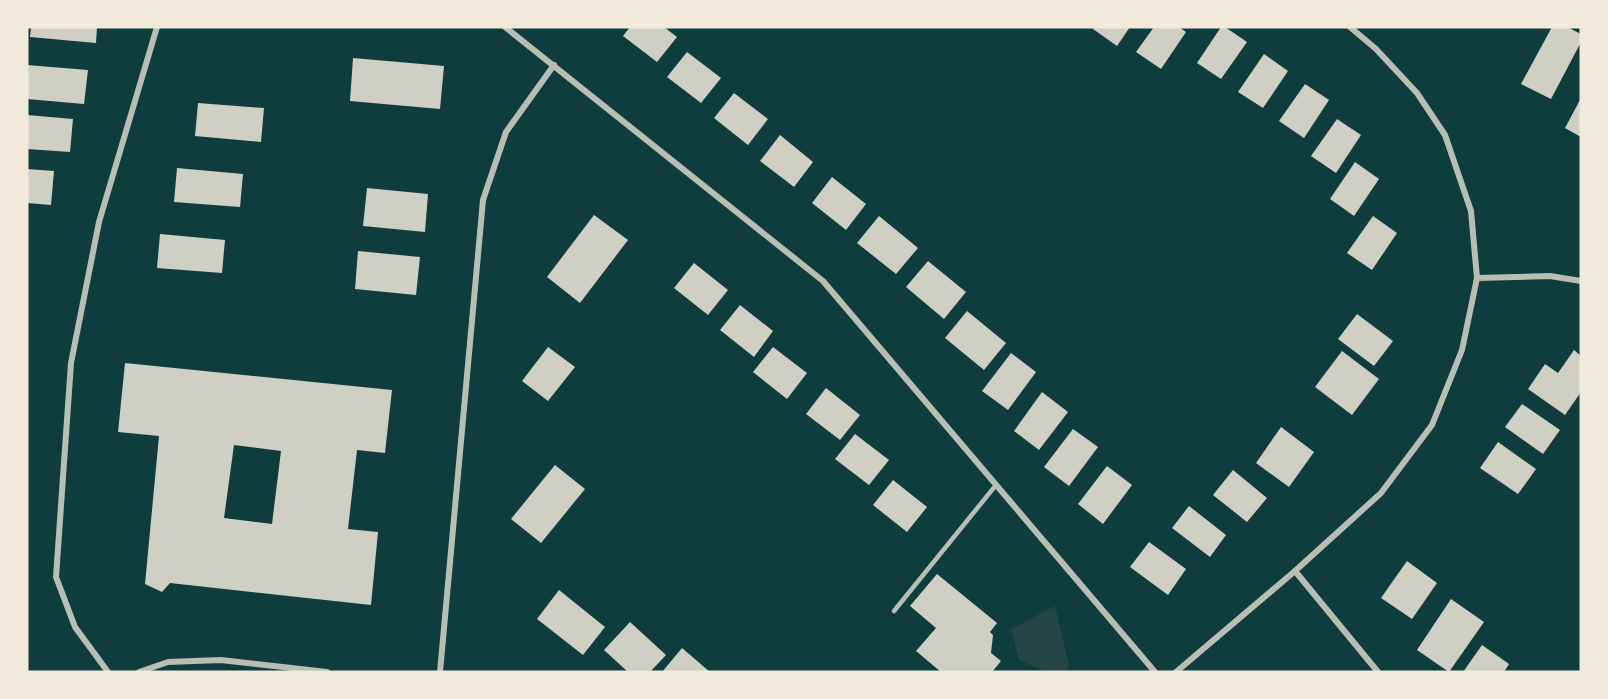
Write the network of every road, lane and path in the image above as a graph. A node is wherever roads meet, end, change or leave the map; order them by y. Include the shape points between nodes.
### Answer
1 (158, 27) edge
2 (505, 27) edge
3 (1350, 27) edge
4 (554, 65) junction
5 (1477, 278) junction
6 (1581, 280) edge
7 (996, 485) junction
8 (1295, 571) junction
9 (894, 611) dead end
10 (108, 672) edge
11 (139, 672) edge
12 (327, 672) edge
13 (440, 672) edge
14 (1155, 672) edge
15 (1176, 672) edge
16 (1378, 672) edge

1 - 10 street via 99,222 71,363 56,577 75,627
2 - 4 street
3 - 5 street via 1417,93 1445,135 1471,211
4 - 7 street via 823,281
4 - 13 street via 506,132 483,200
5 - 6 street via 1550,276
5 - 8 street via 1462,350 1432,425 1381,494
7 - 9 lane
7 - 14 street
8 - 15 street
8 - 16 street
11 - 12 street via 168,662 220,660

